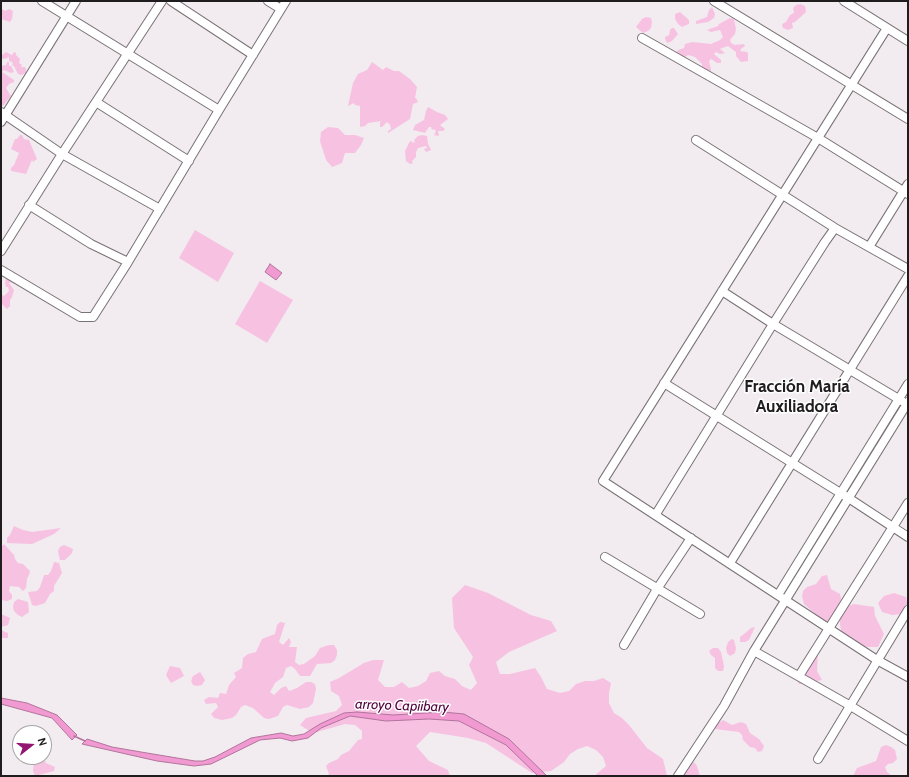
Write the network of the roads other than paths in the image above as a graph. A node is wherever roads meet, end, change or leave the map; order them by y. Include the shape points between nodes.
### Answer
1 (42, 1) edge
2 (76, 1) edge
3 (162, 1) edge
4 (171, 1) edge
5 (268, 1) edge
6 (286, 1) edge
7 (714, 1) edge
8 (844, 1) edge
9 (281, 9) junction
10 (67, 16) junction
11 (887, 28) junction
12 (642, 38) dead end
13 (908, 41) edge
14 (128, 53) junction
15 (253, 55) junction
16 (851, 84) junction
17 (96, 102) junction
18 (219, 110) junction
19 (3, 113) edge
20 (908, 120) edge
21 (1, 122) edge
22 (818, 138) junction
23 (696, 140) dead end
24 (62, 154) junction
25 (189, 161) junction
26 (907, 190) edge
27 (782, 194) junction
28 (30, 205) junction
29 (160, 209) junction
30 (836, 228) junction
31 (869, 247) junction
32 (1, 251) edge
33 (128, 262) junction
34 (908, 269) edge
35 (1, 270) edge
36 (908, 276) edge
37 (722, 291) junction
38 (773, 324) junction
39 (850, 370) junction
40 (664, 384) junction
41 (908, 384) edge
42 (899, 399) junction
43 (908, 404) edge
44 (716, 416) junction
45 (792, 462) junction
46 (841, 493) junction
47 (850, 499) junction
48 (908, 503) edge
49 (656, 514) junction
50 (893, 527) junction
51 (908, 537) edge
52 (691, 538) junction
53 (605, 557) dead end
54 (730, 563) junction
55 (657, 589) junction
56 (778, 595) junction
57 (786, 600) junction
58 (908, 610) edge
59 (700, 614) dead end
60 (829, 628) junction
61 (624, 645) dead end
62 (754, 651) junction
63 (877, 660) junction
64 (799, 676) junction
65 (908, 677) edge
66 (849, 705) junction
67 (908, 741) edge
68 (818, 759) dead end
69 (678, 776) edge

1 - 10 street
2 - 10 street
3 - 14 street
4 - 15 street
5 - 9 street
6 - 9 street
7 - 16 street
8 - 11 street
9 - 15 street
10 - 14 street
10 - 19 street
11 - 13 street
11 - 16 street
12 - 22 street
14 - 17 street
14 - 18 street
15 - 18 street
16 - 20 street
16 - 22 street
17 - 24 street
17 - 25 street
18 - 25 street
19 - 21 street
19 - 24 street
22 - 26 street
22 - 27 street
23 - 27 street
24 - 28 street
24 - 29 street
25 - 29 street
26 - 31 street
27 - 30 street
27 - 37 street
28 - 32 street
28 - 33 street via 91,244
29 - 33 street
30 - 31 street
30 - 38 street
31 - 34 street
33 - 35 street via 93,317 80,316
36 - 39 street
37 - 38 street
37 - 40 street
38 - 39 street
38 - 44 street
39 - 42 street
39 - 45 street
40 - 44 street
40 - 49 street via 603,481
41 - 42 street
42 - 43 street
42 - 46 street
43 - 47 street
44 - 45 street
44 - 49 street
45 - 46 street
45 - 54 street
46 - 47 street
46 - 56 street
47 - 50 street
47 - 57 street
48 - 50 street
49 - 52 street
50 - 51 street
50 - 60 street
52 - 54 street
52 - 55 street
53 - 55 street
54 - 56 street
55 - 59 street
55 - 61 street
56 - 57 street
57 - 60 street
57 - 62 street
58 - 63 street
60 - 63 street
60 - 64 street
62 - 64 street
62 - 69 street via 724,706
63 - 65 street
63 - 66 street
64 - 66 street
66 - 67 street
66 - 68 street

